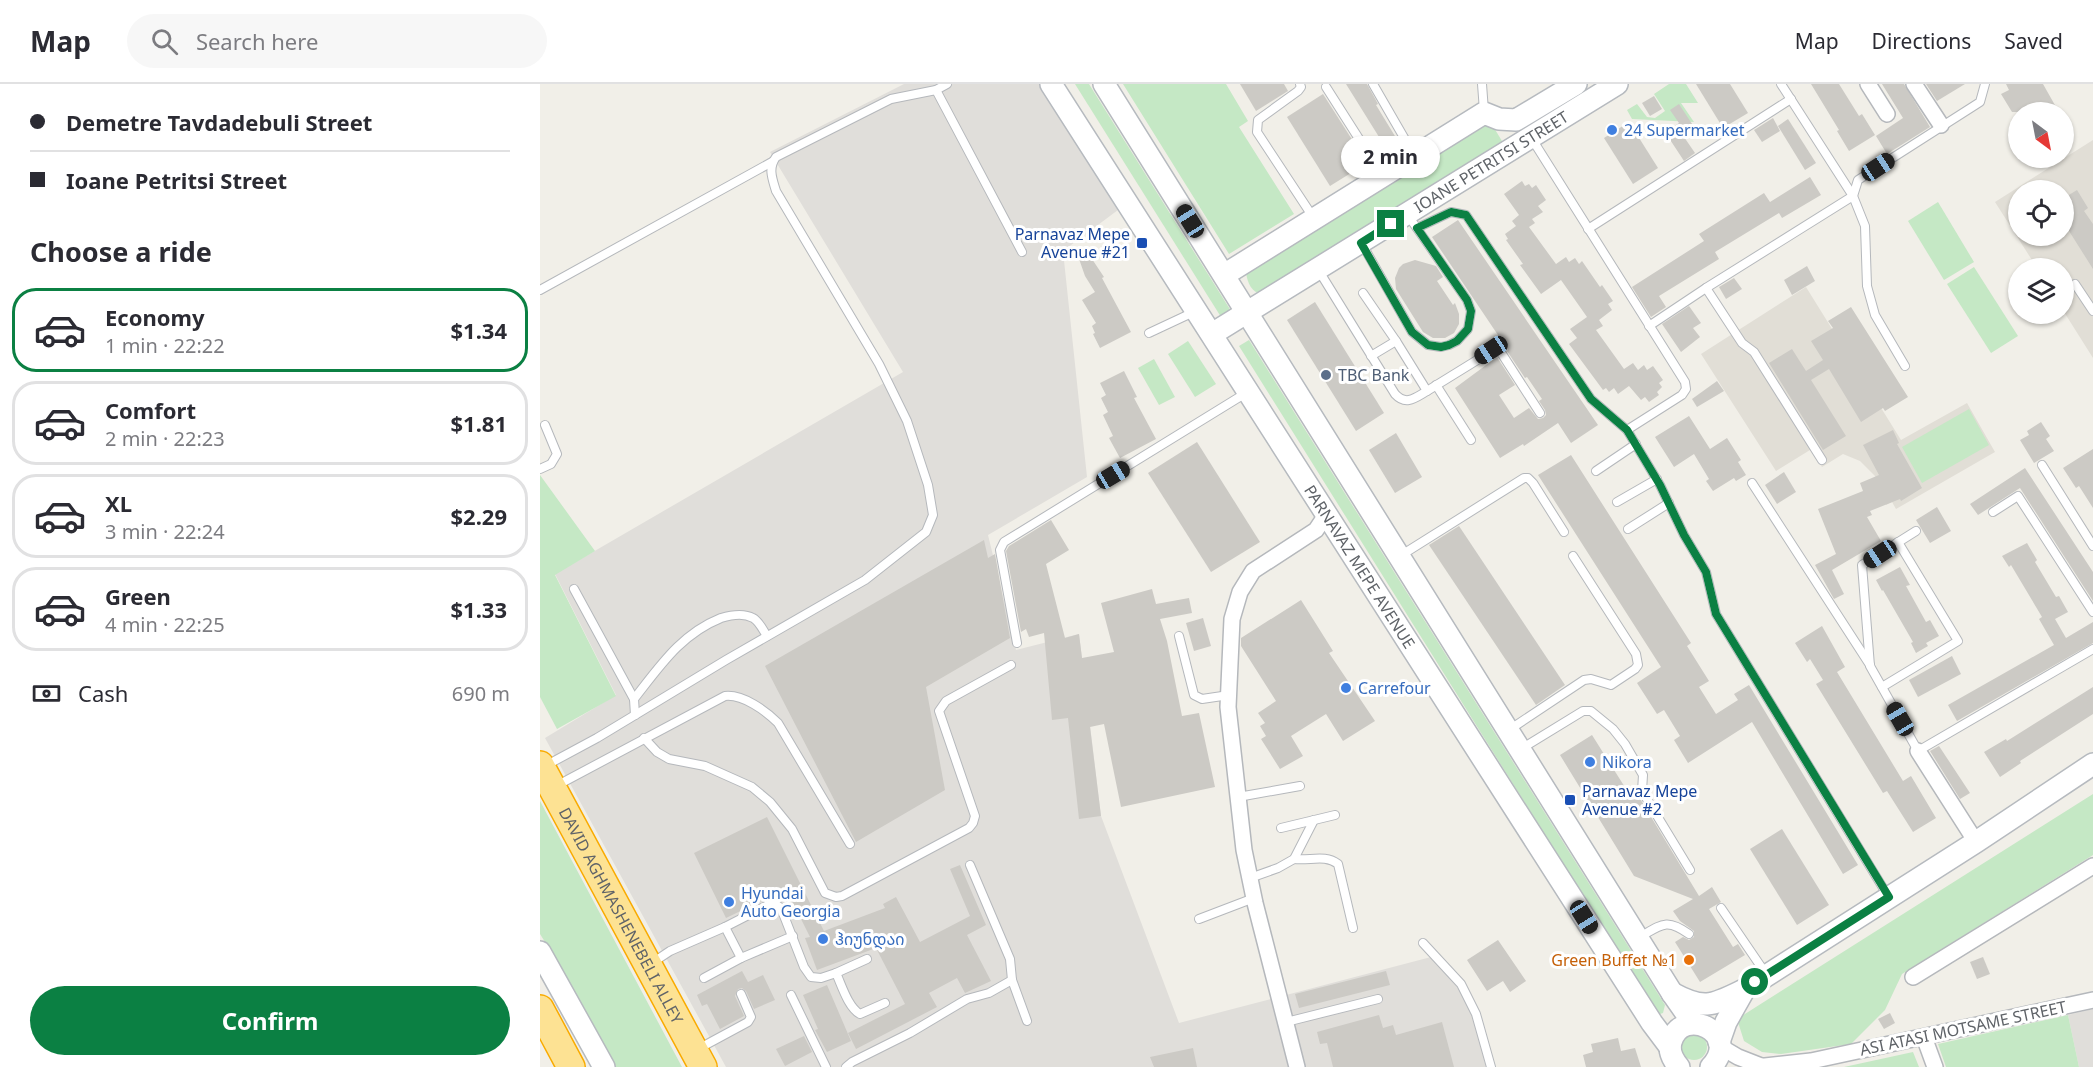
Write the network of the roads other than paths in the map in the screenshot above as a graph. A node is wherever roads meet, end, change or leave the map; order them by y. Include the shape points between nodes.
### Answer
1 (947, 84) edge
2 (1051, 84) edge
3 (1104, 84) edge
4 (1300, 84) edge
5 (1373, 84) edge
6 (1482, 84) edge
7 (1576, 84) edge
8 (1617, 84) edge
9 (1781, 84) edge
10 (1868, 84) edge
11 (1914, 84) edge
12 (1985, 84) edge
13 (1326, 87) dead end
14 (936, 90) junction
15 (1791, 99) junction
16 (1887, 114) dead end
17 (1492, 116) junction
18 (1941, 126) junction
19 (1531, 138) junction
20 (1507, 152) junction
21 (1415, 156) junction
22 (772, 162) junction
23 (1383, 176) junction
24 (1853, 196) junction
25 (1314, 218) junction
26 (1412, 221) junction
27 (1588, 229) junction
28 (1361, 243) junction
29 (1022, 252) dead end
30 (1318, 269) junction
31 (1224, 275) junction
32 (2075, 284) dead end
33 (1706, 288) junction
34 (540, 290) edge
35 (1364, 293) dead end
36 (1197, 311) junction
37 (2093, 311) edge
38 (1247, 313) junction
39 (1649, 326) junction
40 (1149, 333) dead end
41 (1212, 334) junction
42 (1396, 341) junction
43 (1371, 356) junction
44 (1905, 366) dead end
45 (1436, 385) junction
46 (1427, 391) junction
47 (1248, 392) junction
48 (1540, 413) dead end
49 (545, 425) dead end
50 (1627, 430) junction
51 (1470, 440) dead end
52 (1636, 444) junction
53 (1822, 460) dead end
54 (2042, 465) dead end
55 (540, 469) edge
56 (1596, 471) dead end
57 (1657, 478) junction
58 (1752, 483) dead end
59 (1617, 502) dead end
60 (1669, 503) junction
61 (1992, 512) dead end
62 (1326, 515) junction
63 (1628, 529) dead end
64 (1916, 531) dead end
65 (1564, 532) dead end
66 (1898, 542) junction
67 (2093, 546) edge
68 (1573, 556) dead end
69 (1399, 557) junction
70 (574, 589) dead end
71 (2093, 612) edge
72 (767, 636) junction
73 (1179, 636) dead end
74 (1017, 643) dead end
75 (2093, 649) edge
76 (1011, 665) dead end
77 (1870, 666) junction
78 (1882, 687) junction
79 (1229, 695) junction
80 (634, 699) junction
81 (635, 715) junction
82 (1508, 731) junction
83 (644, 738) junction
84 (1520, 750) junction
85 (1918, 751) junction
86 (2093, 764) edge
87 (545, 774) edge
88 (1300, 786) dead end
89 (1238, 797) junction
90 (1335, 814) dead end
91 (1314, 820) junction
92 (1281, 828) dead end
93 (1976, 842) junction
94 (850, 844) dead end
95 (1294, 859) junction
96 (970, 865) dead end
97 (2093, 866) edge
98 (1690, 870) dead end
99 (1250, 878) junction
100 (1889, 897) junction
101 (1254, 898) junction
102 (1721, 908) dead end
103 (1198, 919) dead end
104 (725, 927) junction
105 (1353, 928) dead end
106 (1689, 934) dead end
107 (793, 936) junction
108 (1638, 939) junction
109 (1423, 943) dead end
110 (540, 952) edge
111 (741, 958) junction
112 (867, 958) dead end
113 (648, 966) junction
114 (836, 973) junction
115 (1767, 975) junction
116 (1913, 977) dead end
117 (704, 978) dead end
118 (1012, 980) junction
119 (1744, 990) junction
120 (1672, 993) junction
121 (741, 994) dead end
122 (791, 995) dead end
123 (1378, 999) dead end
124 (2093, 1000) edge
125 (885, 1003) dead end
126 (1715, 1004) junction
127 (540, 1009) edge
128 (1027, 1021) dead end
129 (1286, 1022) junction
130 (1696, 1023) junction
131 (1924, 1037) junction
132 (1720, 1045) junction
133 (698, 1059) edge
134 (1673, 1060) edge
135 (1759, 1066) edge
136 (571, 1067) edge
137 (604, 1067) edge
138 (826, 1067) edge
139 (846, 1067) edge
140 (1297, 1067) edge
141 (1491, 1067) edge
142 (1711, 1067) edge
143 (1935, 1067) edge

1 - 14 lane
2 - 36 main road, PARNAVAZ MEPE AVENUE
3 - 31 main road
4 - 25 lane via 1299,91 1258,120 1257,132
5 - 21 lane
6 - 17 lane
7 - 17 main road, IOANE PETRITSI STREET via 1516,120
8 - 19 main road, IOANE PETRITSI STREET
9 - 15 lane
10 - 16 street
11 - 18 street
12 - 18 lane via 1980,102
13 - 23 lane
14 - 22 lane via 891,99
14 - 29 lane
15 - 24 lane
15 - 27 lane
17 - 20 main road via 1510,135
17 - 21 main road, IOANE PETRITSI STREET
18 - 24 lane via 1858,180
19 - 20 main road, IOANE PETRITSI STREET
19 - 27 lane
20 - 26 main road, IOANE PETRITSI STREET
21 - 23 main road, IOANE PETRITSI STREET
22 - 34 lane
22 - 72 lane via 776,191 879,364 907,421 928,485 933,515 926,532 865,580
23 - 25 main road, IOANE PETRITSI STREET
24 - 33 lane
24 - 44 lane via 1865,226 1867,286 1875,315
25 - 31 main road, IOANE PETRITSI STREET
26 - 28 main road, IOANE PETRITSI STREET
26 - 28 lane via 1471,311 1468,329 1449,345 1428,345 1412,332
26 - 50 lane via 1451,212 1466,215 1591,399
27 - 39 lane
28 - 30 main road, IOANE PETRITSI STREET
30 - 38 main road, IOANE PETRITSI STREET
30 - 43 lane
31 - 38 main road
32 - 37 lane
33 - 39 lane
33 - 53 lane via 1742,343 1754,352
35 - 42 lane
36 - 40 lane
36 - 41 main road, PARNAVAZ MEPE AVENUE
38 - 41 main road, IOANE PETRITSI STREET
38 - 69 main road
39 - 50 lane via 1686,388
41 - 47 main road, PARNAVAZ MEPE AVENUE
42 - 43 lane
42 - 46 lane
43 - 46 lane via 1399,399 1409,401
45 - 46 lane
45 - 48 lane via 1495,349
45 - 51 lane
47 - 62 main road, PARNAVAZ MEPE AVENUE
47 - 74 lane via 1004,542 1000,550
49 - 55 lane via 557,454 551,464
50 - 52 lane
52 - 56 lane
52 - 57 lane
54 - 67 lane
57 - 59 lane
57 - 60 lane
58 - 77 lane
60 - 63 lane
60 - 100 lane via 1706,572 1716,614
61 - 71 lane via 2018,496
62 - 79 street via 1316,530 1253,571 1240,592 1232,619
62 - 134 main road, PARNAVAZ MEPE AVENUE
64 - 66 lane
65 - 69 lane via 1533,483 1524,478
66 - 77 lane via 1862,565
66 - 78 lane via 1958,641
68 - 82 lane via 1636,654 1638,664 1611,685 1584,680
69 - 82 main road
70 - 80 lane
72 - 80 lane via 755,618 742,615 727,616 702,626 661,663
72 - 81 lane
73 - 79 lane via 1194,695 1202,699
75 - 85 lane
76 - 83 lane via 946,701 939,711 975,816 974,823 842,896 825,893 792,830 752,787 705,766 669,759
77 - 78 lane
78 - 85 lane
79 - 89 street
80 - 81 lane
81 - 87 lane
82 - 84 main road
83 - 87 lane
83 - 94 lane via 725,696 741,698 778,723
84 - 98 lane via 1583,711 1591,711 1625,744 1643,775 1642,791
84 - 108 main road
85 - 93 street
86 - 93 main road
87 - 113 highway, DAVID AGHMASHENEBELI ALLEY
88 - 89 lane
89 - 99 street
90 - 91 lane
91 - 92 lane
91 - 95 lane
93 - 100 main road
95 - 99 lane
95 - 105 lane via 1325,858 1338,864
96 - 118 lane via 1010,959
97 - 116 street
99 - 101 street
100 - 115 main road
101 - 103 lane
101 - 129 street
102 - 115 lane
104 - 107 lane via 774,903 781,908
104 - 111 lane
104 - 113 lane via 670,951
106 - 108 lane via 1668,923
107 - 111 lane
107 - 114 lane via 811,977
108 - 120 main road
109 - 141 lane via 1461,984 1476,1014
110 - 137 main road
111 - 117 lane
112 - 114 lane
113 - 133 highway, DAVID AGHMASHENEBELI ALLEY
114 - 125 lane via 858,1013
115 - 119 main road
118 - 128 lane
118 - 139 lane via 989,993 967,999
119 - 126 main road
119 - 132 main road via 1726,1022
120 - 126 main road via 1696,1004
120 - 130 main road
121 - 133 lane via 751,1017 748,1022
122 - 138 lane
123 - 129 lane
124 - 131 street, ASI ATASI MOTSAME STREET
126 - 130 main road
127 - 136 highway
129 - 140 street
130 - 132 main road via 1715,1033
130 - 134 main road via 1675,1034
131 - 135 street, ASI ATASI MOTSAME STREET via 1811,1061
131 - 143 street
132 - 135 street
132 - 142 main road

